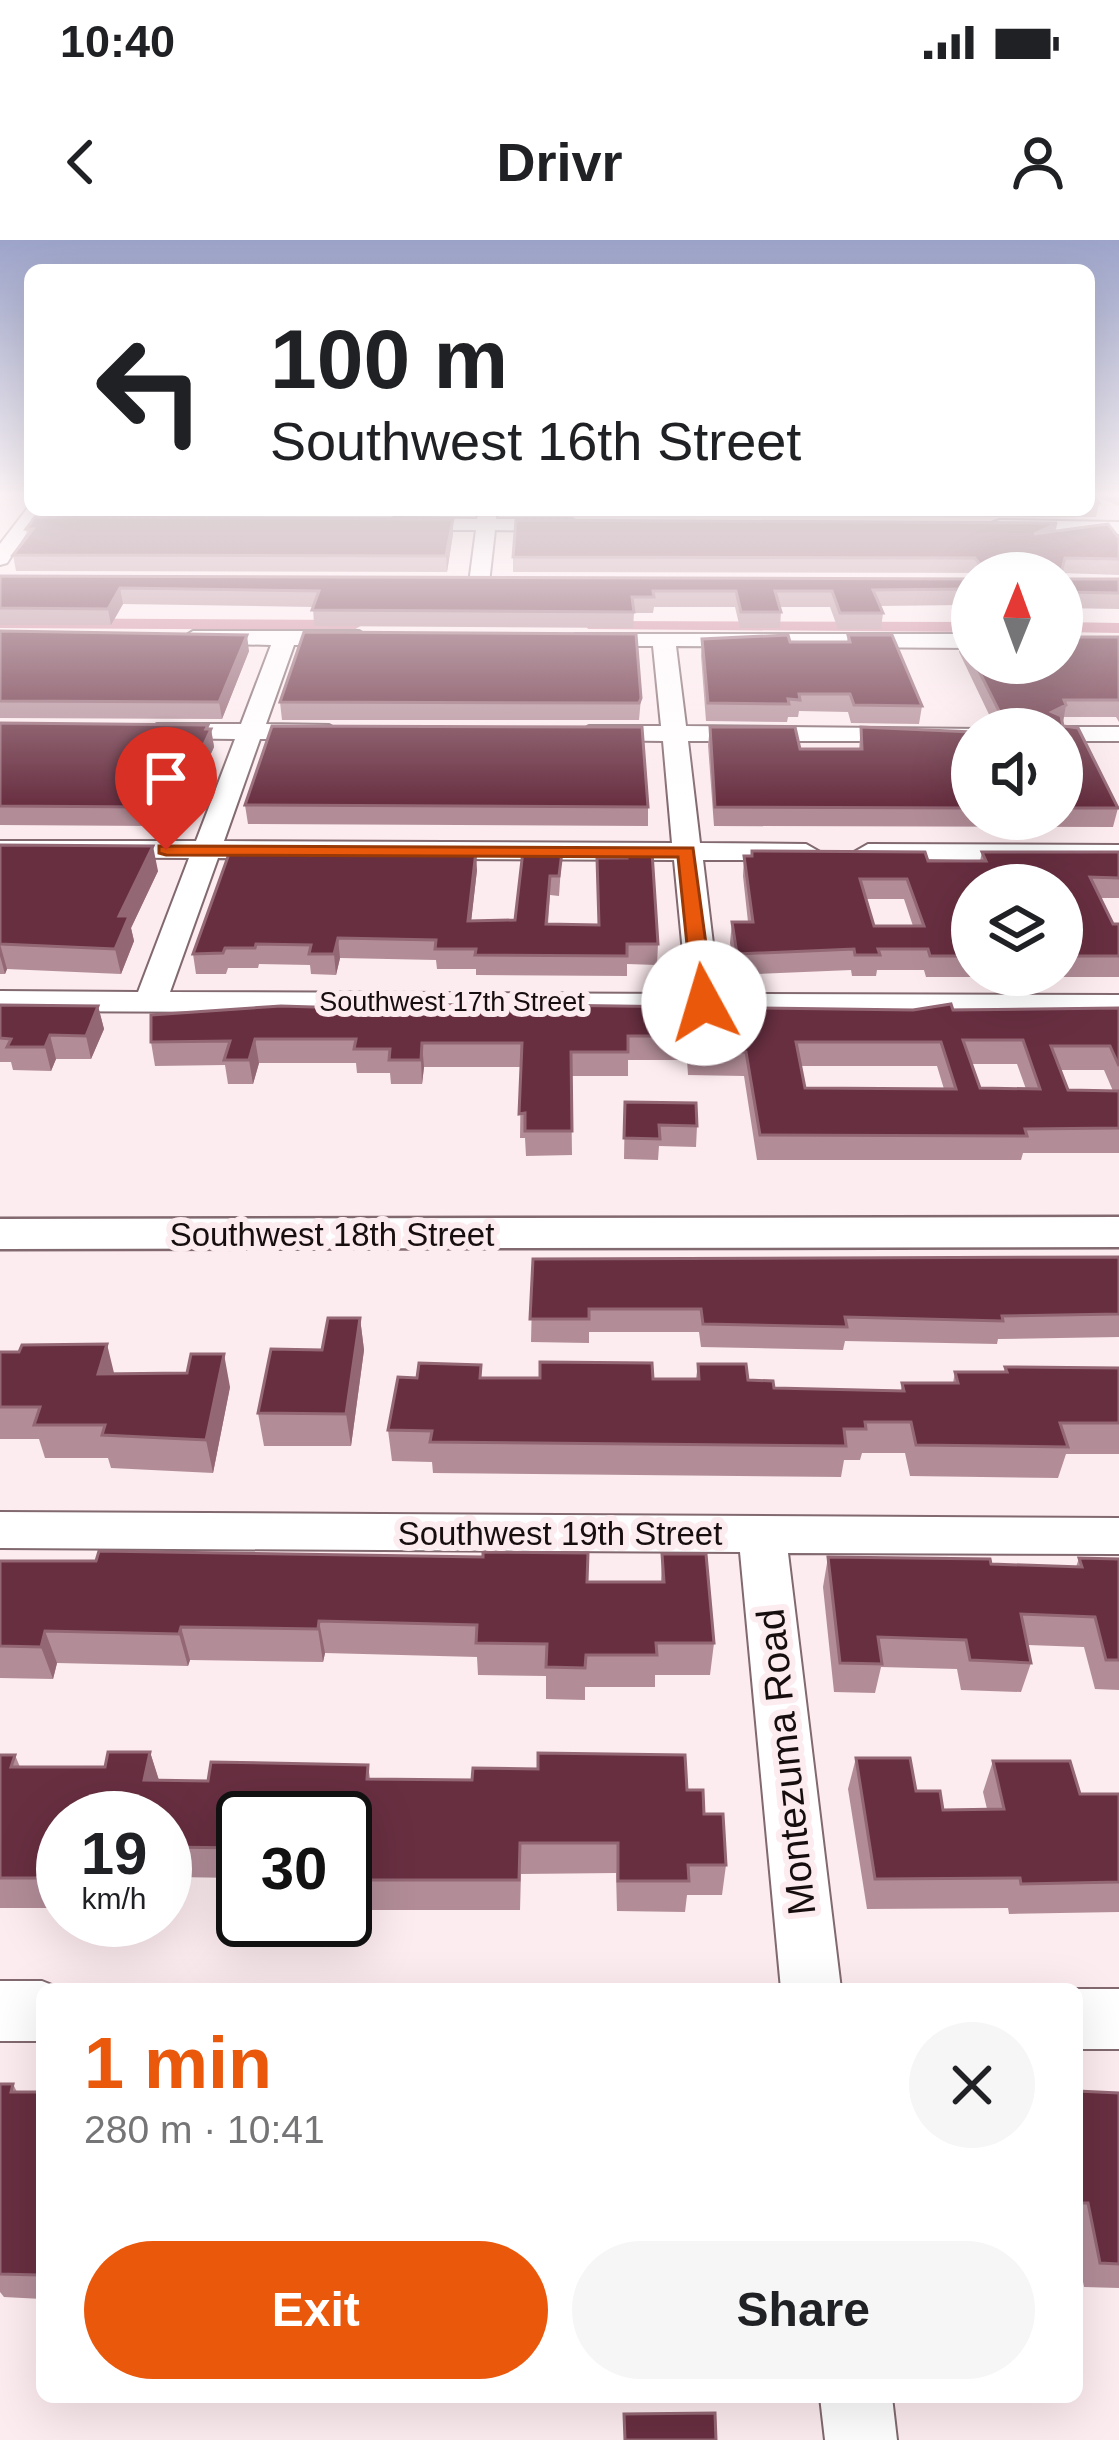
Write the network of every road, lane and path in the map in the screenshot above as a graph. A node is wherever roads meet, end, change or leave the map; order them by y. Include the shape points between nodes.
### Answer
1 (168, 638) edge
2 (285, 638) junction
3 (380, 638) edge
4 (569, 639) edge
5 (664, 640) junction
6 (951, 640) edge
7 (136, 731) edge
8 (250, 732) junction
9 (344, 732) edge
10 (556, 733) edge
11 (674, 733) junction
12 (951, 734) edge
13 (1109, 734) edge
14 (1119, 769) edge
15 (0, 849) edge
16 (207, 850) junction
17 (687, 852) junction
18 (1119, 854) edge
19 (0, 1000) edge
20 (151, 1001) junction
21 (704, 1003) junction
22 (1119, 1005) edge
23 (1119, 1208) edge
24 (664, 1230) junction
25 (1119, 1232) edge
26 (0, 1234) edge
27 (0, 1530) edge
28 (762, 1534) junction
29 (1119, 1536) edge
30 (810, 1983) edge
31 (0, 2011) edge
32 (36, 2012) edge
33 (1083, 2019) edge
34 (1119, 2019) edge
35 (857, 2403) edge
36 (861, 2440) edge

1 - 2 street
2 - 3 street
2 - 8 street
4 - 5 street
5 - 6 street
5 - 11 street
7 - 8 street
8 - 9 street
8 - 16 street
10 - 11 street
11 - 12 street
11 - 17 street
13 - 14 street
15 - 16 street
16 - 17 street
16 - 20 street
17 - 18 street
17 - 21 street
19 - 20 street, Southwest 17th Street
20 - 21 street, Southwest 17th Street
21 - 22 street, Southwest 17th Street
23 - 24 main road, Southwest 18th Street via 993,1207
24 - 25 main road, Southwest 18th Street
24 - 26 main road, Southwest 18th Street
27 - 28 street, Southwest 19th Street
28 - 29 street, Southwest 19th Street
28 - 30 street, Montezuma Road
31 - 32 street
33 - 34 street
35 - 36 street

